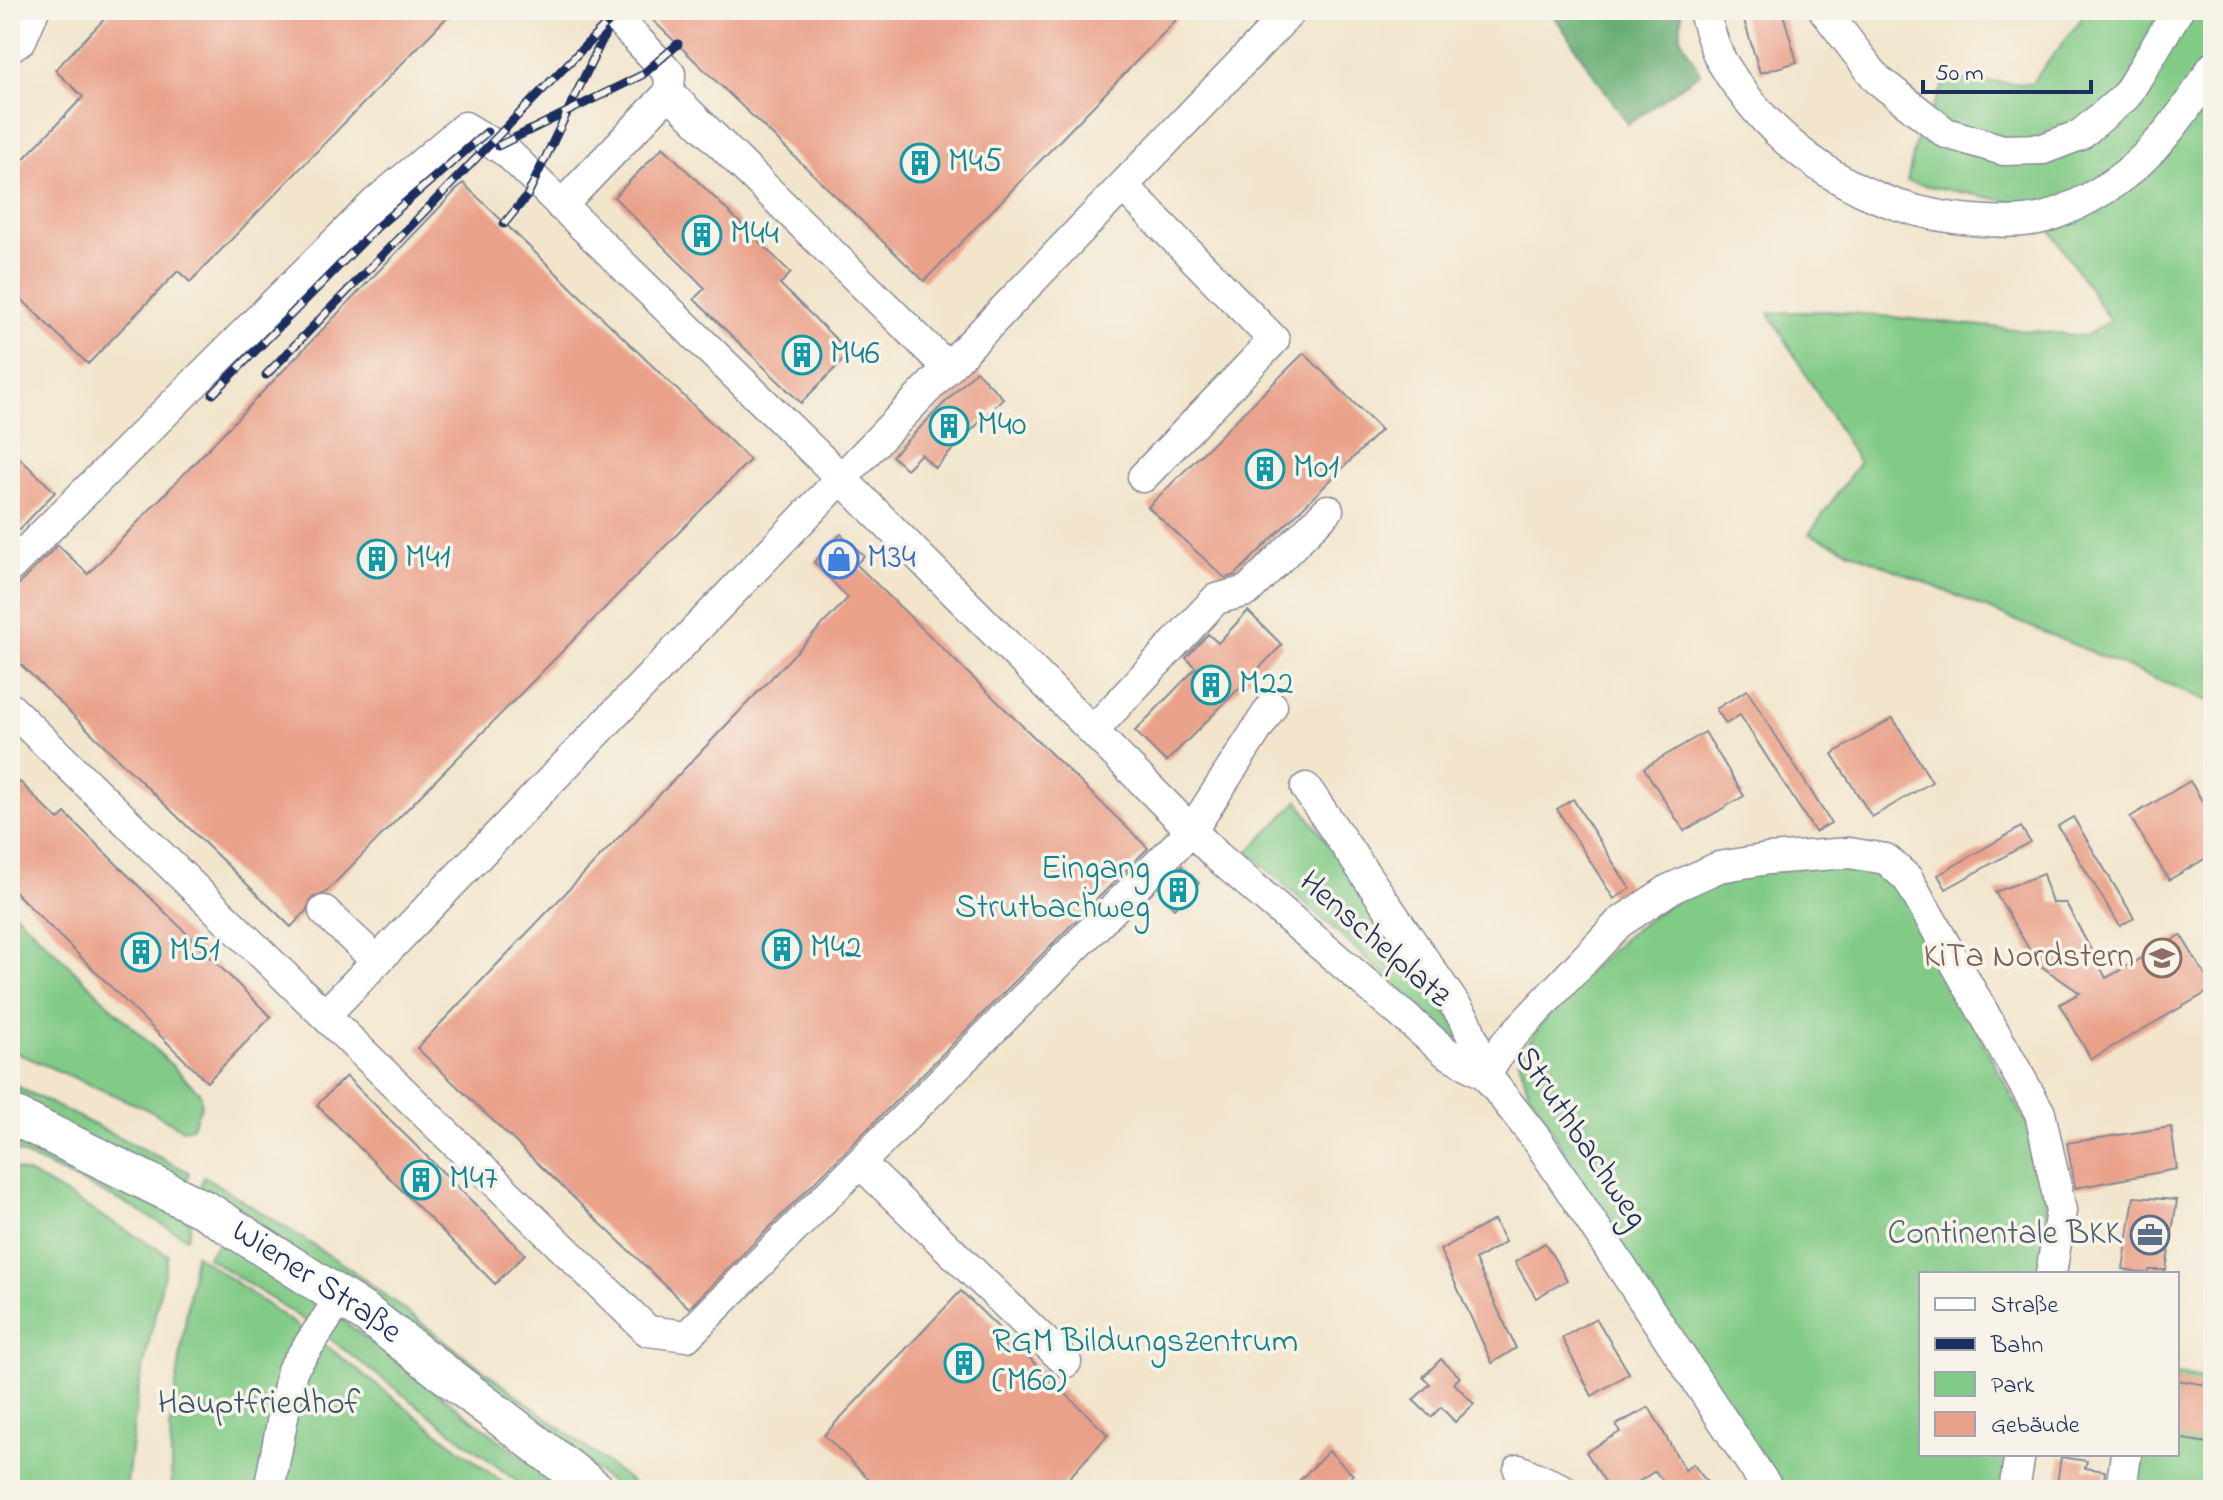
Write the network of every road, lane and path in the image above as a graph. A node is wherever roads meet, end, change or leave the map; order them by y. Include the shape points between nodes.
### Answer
1 (34, 10) edge
2 (609, 10) edge
3 (1292, 10) edge
4 (1703, 10) edge
5 (1824, 10) edge
6 (2178, 10) edge
7 (10, 47) edge
8 (2213, 67) edge
9 (669, 93) junction
10 (1123, 186) junction
11 (561, 206) junction
12 (948, 368) junction
13 (1143, 477) dead end
14 (841, 478) junction
15 (1328, 510) dead end
16 (10, 567) edge
17 (1272, 706) dead end
18 (10, 708) edge
19 (1093, 731) junction
20 (1306, 788) dead end
21 (1192, 830) junction
22 (324, 911) dead end
23 (377, 961) junction
24 (325, 1015) junction
25 (1486, 1075) junction
26 (10, 1114) edge
27 (860, 1163) junction
28 (2051, 1272) edge
29 (341, 1297) junction
30 (1066, 1362) dead end
31 (2020, 1456) edge
32 (2126, 1456) edge
33 (1519, 1470) dead end
34 (269, 1490) edge
35 (596, 1490) edge
36 (1564, 1490) edge
37 (1769, 1490) edge
38 (2014, 1490) edge
39 (2121, 1490) edge

1 - 7 street via 21,40
2 - 9 street via 670,74
3 - 10 street
4 - 8 street via 1720,59 1788,144 1864,193 1900,208 1958,219 2048,217 2091,198 2144,162
5 - 6 street via 1877,79 1946,133 2003,150 2043,149 2080,135 2126,96
9 - 11 street
9 - 12 street
10 - 12 street
10 - 13 street via 1274,340
11 - 14 street, Henschelplatz
11 - 16 street, Henschelplatz via 508,153 465,127 375,203
12 - 14 street
14 - 19 street, Henschelplatz
14 - 23 street
15 - 19 street via 1247,591 1216,599
17 - 21 street
18 - 24 street
19 - 21 street, Henschelplatz
20 - 25 street, Struthbachweg via 1466,1021
21 - 25 street, Henschelplatz via 1447,1053
21 - 27 street
22 - 23 street
23 - 24 street
24 - 27 street via 648,1331 687,1336
25 - 28 street via 1505,1044 1619,923 1670,889 1719,867 1768,859 1849,853 1886,859 1908,879 2040,1113 2061,1211
25 - 37 street, Struthbachweg via 1538,1141
26 - 29 main road, Wiener Straße via 207,1211
27 - 30 street
29 - 34 street via 292,1370
29 - 35 main road, Wiener Straße
31 - 38 street
32 - 39 street
33 - 36 street

